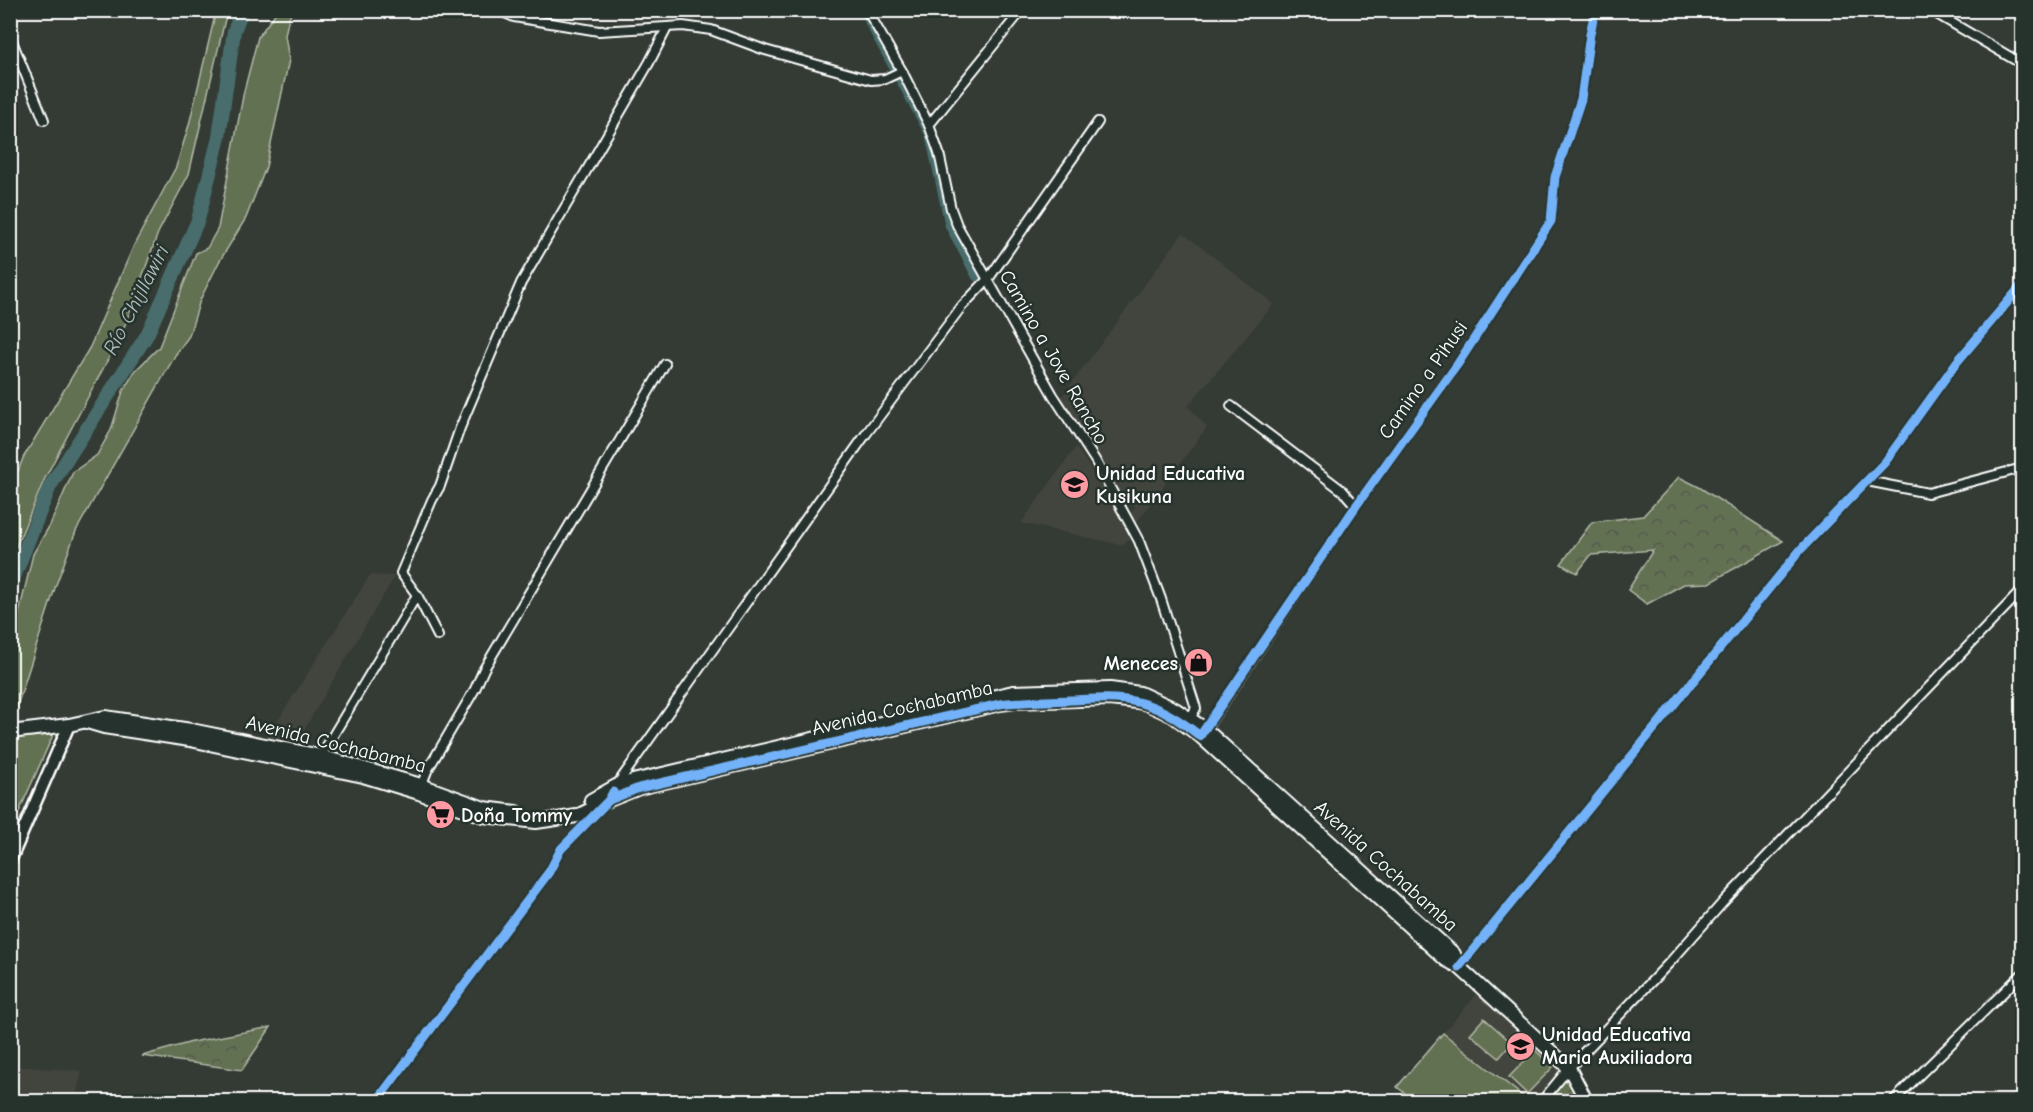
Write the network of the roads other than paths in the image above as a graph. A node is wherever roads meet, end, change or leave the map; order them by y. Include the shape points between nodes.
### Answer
1 (498, 10) edge
2 (1022, 10) edge
3 (1596, 10) edge
4 (1930, 10) edge
5 (869, 12) edge
6 (667, 28) junction
7 (10, 36) edge
8 (2022, 64) edge
9 (902, 71) junction
10 (44, 120) dead end
11 (1098, 122) dead end
12 (929, 125) junction
13 (988, 278) junction
14 (2022, 285) edge
15 (665, 364) dead end
16 (1231, 406) dead end
17 (2022, 468) edge
18 (1867, 481) junction
19 (1356, 506) junction
20 (2022, 590) edge
21 (417, 595) junction
22 (438, 636) dead end
23 (1189, 722) junction
24 (69, 725) junction
25 (10, 732) edge
26 (1203, 733) junction
27 (319, 761) junction
28 (616, 786) junction
29 (420, 789) junction
30 (609, 800) junction
31 (10, 861) edge
32 (1459, 967) junction
33 (2022, 974) edge
34 (1569, 1068) junction
35 (376, 1101) edge
36 (1540, 1101) edge
37 (1587, 1101) edge
38 (1892, 1101) edge

1 - 6 street via 514,17 599,31
2 - 12 street
3 - 19 street, Camino a Pihusi via 1581,99 1555,177 1551,221 1457,365
4 - 8 street
5 - 9 street, Camino a Jove Rancho
6 - 9 street via 711,30 871,80 885,80
6 - 21 street via 521,283 401,573
7 - 10 street
9 - 12 street, Camino a Jove Rancho
11 - 13 street
12 - 13 street, Camino a Jove Rancho via 957,225
13 - 23 street, Camino a Jove Rancho via 1139,541 1196,708
13 - 28 street via 962,306 866,434
14 - 18 street via 1956,363
15 - 29 street via 484,669
16 - 19 street via 1343,491
17 - 18 street via 1929,493
18 - 32 street via 1802,548
19 - 26 street, Camino a Pihusi
20 - 34 street
21 - 22 street
21 - 27 street
23 - 26 main road, Avenida Cochabamba
23 - 28 main road, Avenida Cochabamba via 1155,698 1133,692 1013,692
23 - 30 main road, Avenida Cochabamba via 1127,700 1008,703 639,788
24 - 25 main road, Avenida Cochabamba
24 - 27 main road, Avenida Cochabamba via 87,722
24 - 31 street
26 - 32 main road, Avenida Cochabamba via 1396,908 1454,954
27 - 29 main road, Avenida Cochabamba
28 - 29 main road, Avenida Cochabamba via 575,809 536,815 484,808
28 - 30 street
29 - 30 main road, Avenida Cochabamba via 483,816 536,822 577,816
30 - 35 street via 561,849 549,872
32 - 34 main road, Avenida Cochabamba
33 - 38 street
34 - 36 street
34 - 37 main road, Avenida Cochabamba

